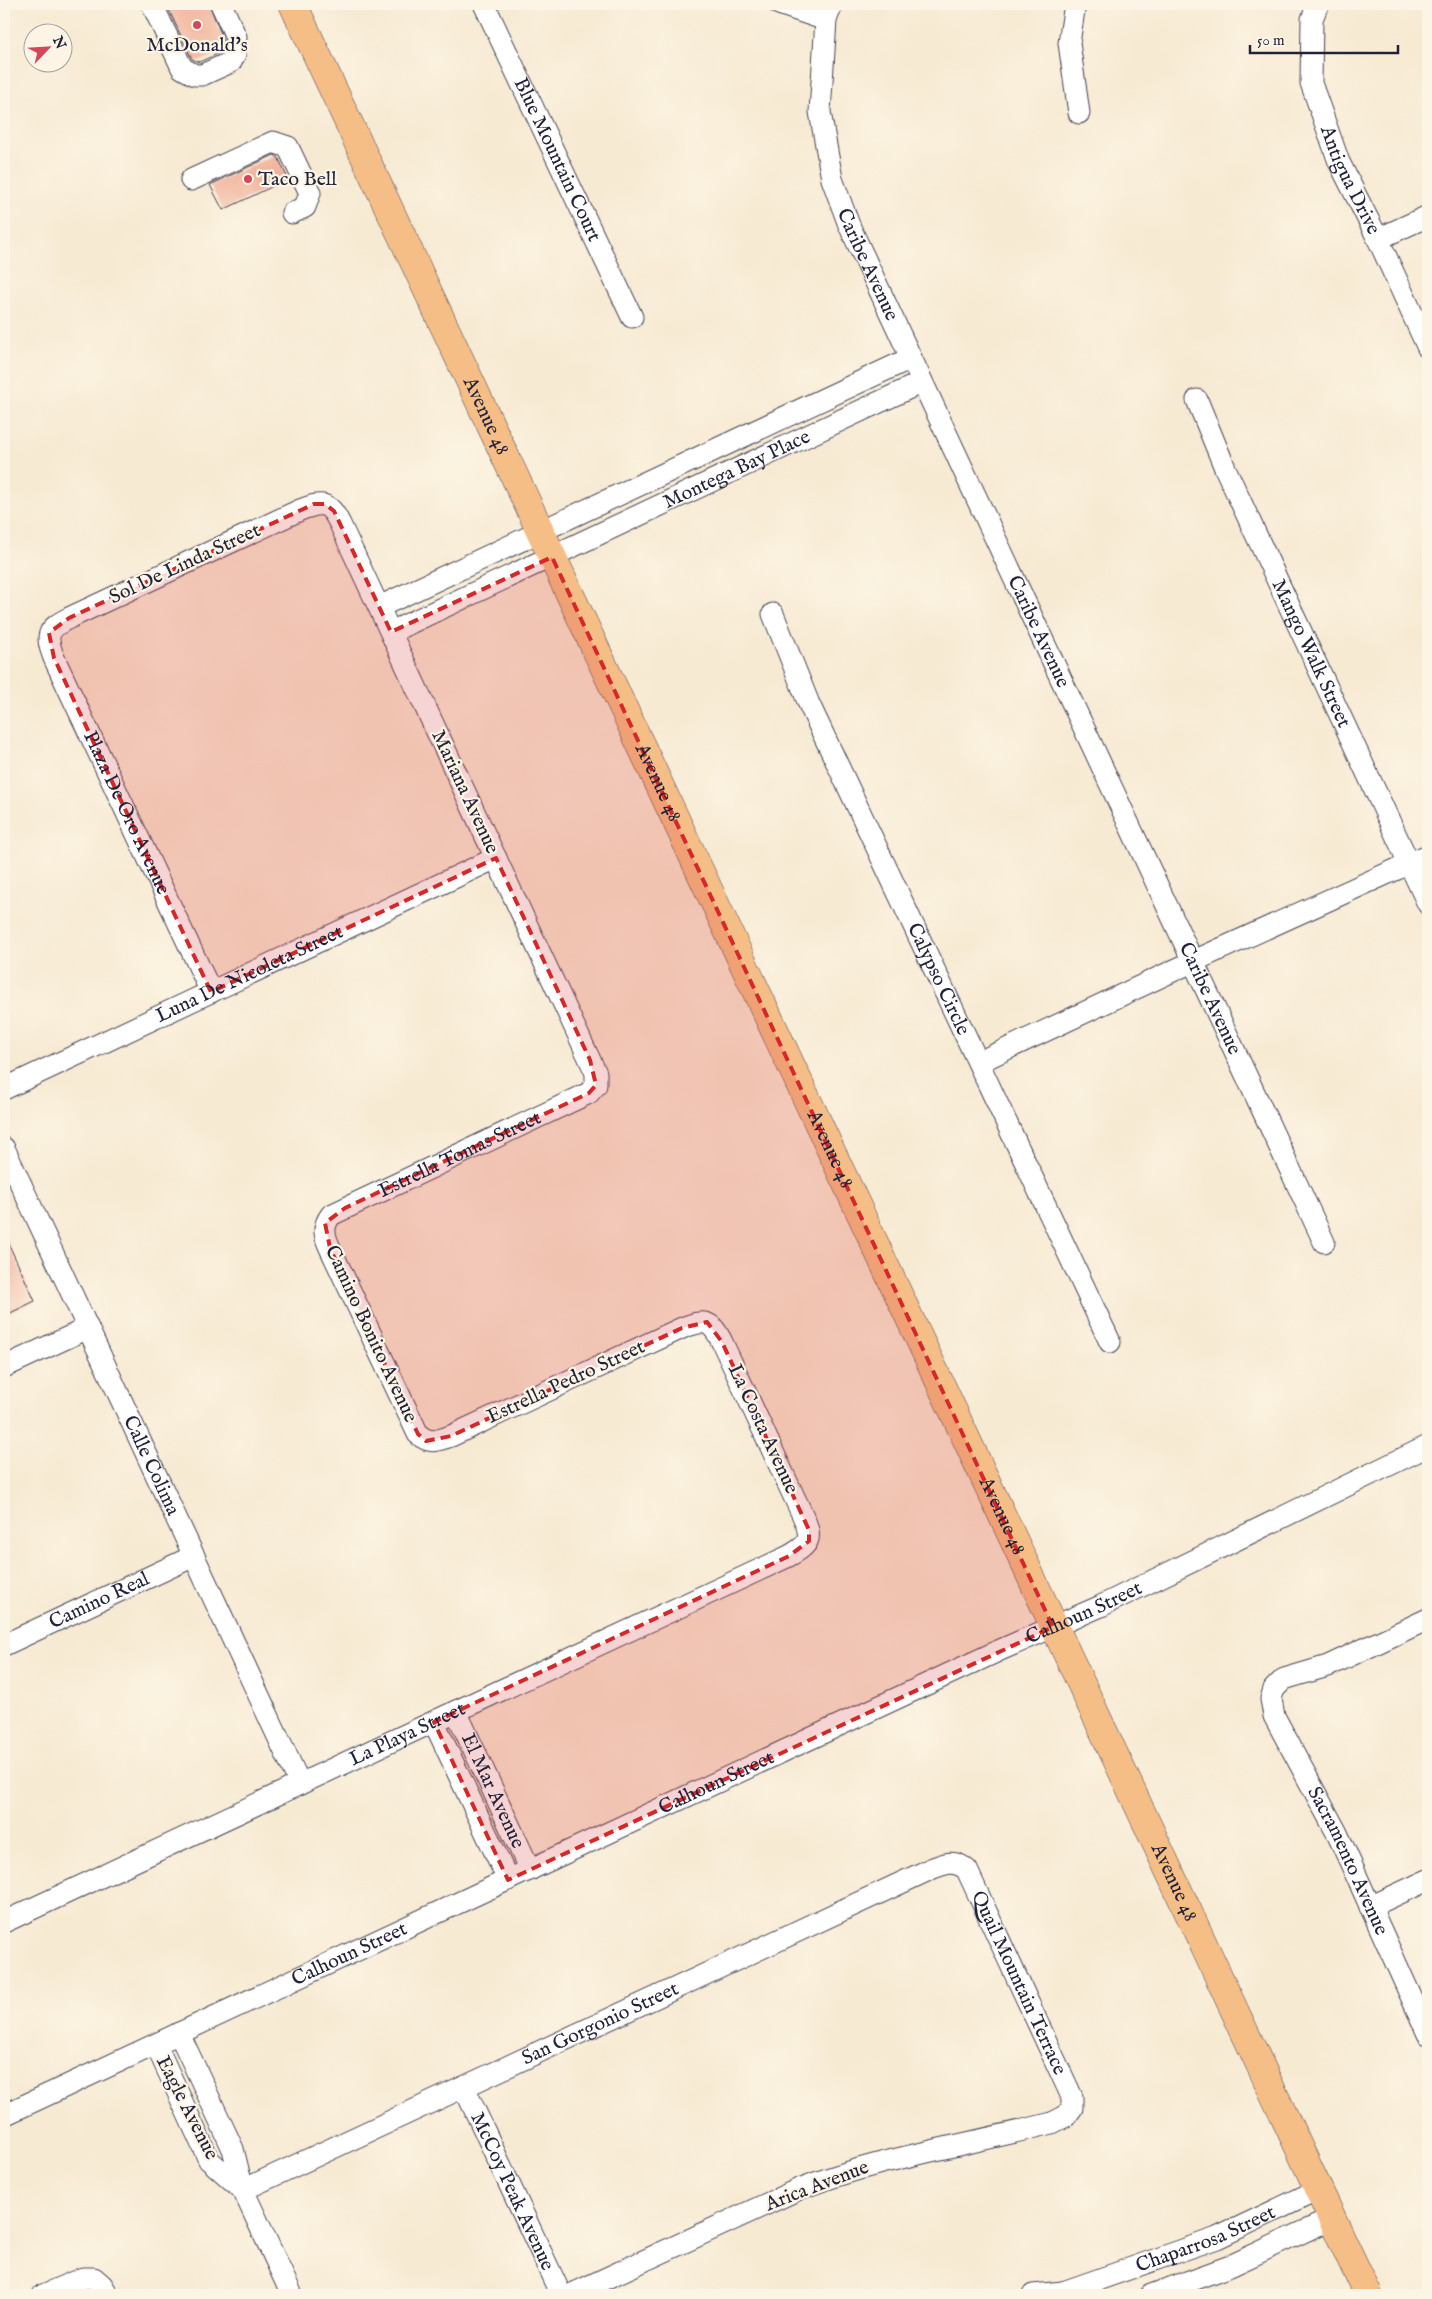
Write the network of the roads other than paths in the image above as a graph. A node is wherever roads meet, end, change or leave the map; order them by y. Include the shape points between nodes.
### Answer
1 (152, 4) edge
2 (221, 4) edge
3 (293, 4) edge
4 (484, 4) edge
5 (778, 4) edge
6 (1075, 4) edge
7 (1318, 4) edge
8 (829, 12) edge
9 (1079, 113) dead end
10 (191, 180) dead end
11 (292, 213) dead end
12 (1428, 216) edge
13 (1378, 239) junction
14 (632, 317) dead end
15 (1428, 348) edge
16 (911, 358) junction
17 (922, 382) junction
18 (1196, 400) dead end
19 (325, 504) joint
20 (541, 532) junction
21 (552, 556) junction
22 (379, 607) junction
23 (773, 614) dead end
24 (390, 632) junction
25 (49, 633) joint
26 (496, 858) junction
27 (1419, 859) edge
28 (1428, 904) edge
29 (1194, 961) junction
30 (211, 992) junction
31 (979, 1062) junction
32 (596, 1085) joint
33 (4, 1089) edge
34 (4, 1148) edge
35 (325, 1223) joint
36 (1324, 1242) dead end
37 (707, 1322) joint
38 (88, 1328) junction
39 (1110, 1342) dead end
40 (4, 1367) edge
41 (426, 1441) joint
42 (1428, 1446) edge
43 (809, 1541) joint
44 (194, 1556) junction
45 (1428, 1619) edge
46 (1053, 1627) junction
47 (4, 1645) edge
48 (456, 1711) junction
49 (434, 1722) junction
50 (300, 1784) junction
51 (958, 1863) joint
52 (530, 1870) junction
53 (508, 1880) junction
54 (1428, 1880) edge
55 (1370, 1908) junction
56 (4, 1922) edge
57 (179, 2033) junction
58 (1428, 2034) edge
59 (156, 2044) junction
60 (464, 2087) junction
61 (1072, 2108) joint
62 (4, 2115) edge
63 (243, 2190) junction
64 (1318, 2190) junction
65 (1331, 2219) junction
66 (1064, 2292) junction
67 (43, 2295) edge
68 (108, 2295) edge
69 (292, 2295) edge
70 (561, 2295) edge
71 (570, 2295) edge
72 (1033, 2295) edge
73 (1098, 2295) edge
74 (1151, 2295) edge
75 (1368, 2295) edge

1 - 2 street via 182,68 195,75 230,62 235,54 236,37
3 - 20 main road, Avenue 48
4 - 14 street, Blue Mountain Court
5 - 8 street
6 - 9 street via 1069,43
7 - 13 street, Antigua Drive via 1312,19 1311,83 1339,162
8 - 16 street, Caribe Avenue via 820,112 832,179 849,224
10 - 11 street via 278,142 288,147 310,193 305,207
12 - 13 street
13 - 15 street, Antigua Drive
16 - 17 street, Caribe Avenue
16 - 20 street, Montega Bay Place
17 - 21 street, Montega Bay Place
17 - 29 street, Caribe Avenue
18 - 27 street, Mango Walk Street via 1225,468
19 - 22 street, Mariana Avenue via 334,512
19 - 25 street, Sol De Linda Street via 314,504 300,510 69,618
20 - 21 main road, Avenue 48
20 - 22 street, Montega Bay Place
21 - 24 street, Montega Bay Place
21 - 46 main road, Avenue 48
22 - 24 street, Mariana Avenue
23 - 31 street, Calypso Circle via 809,704
24 - 26 street, Mariana Avenue
25 - 30 street, Plaza De Oro Avenue via 54,658
26 - 30 street, Luna De Nicoleta Street
26 - 32 street, Mariana Avenue via 590,1060 596,1074
27 - 28 street, Mango Walk Street
27 - 29 street
29 - 31 street
29 - 36 street, Caribe Avenue
30 - 33 street, Luna De Nicoleta Street
31 - 39 street, Calypso Circle
32 - 35 street, Estrella Tomas Street via 576,1100 331,1215
34 - 38 street, Calle Colima
35 - 41 street, Camino Bonito Avenue via 324,1234 334,1256 414,1428
37 - 41 street, Estrella Pedro Street via 696,1322 682,1328 451,1436
37 - 43 street, La Costa Avenue via 715,1329 763,1429 809,1530
38 - 40 street
38 - 44 street, Calle Colima
42 - 46 street, Calhoun Street
43 - 48 street, La Playa Street via 789,1556
44 - 47 street, Camino Real
44 - 50 street, Calle Colima
45 - 55 street, Sacramento Avenue via 1328,1666 1284,1679 1274,1688 1274,1716 1336,1833
46 - 52 street, Calhoun Street
46 - 64 main road, Avenue 48
48 - 49 street, La Playa Street
48 - 52 street, El Mar Avenue
49 - 50 street, La Playa Street
49 - 53 street, El Mar Avenue
50 - 56 street, La Playa Street
51 - 60 street, San Gorgonio Street via 934,1868
51 - 61 street, Quail Mountain Terrace via 967,1870 1038,2022 1072,2097
52 - 53 street, Calhoun Street
53 - 57 street, Calhoun Street
54 - 55 street
55 - 58 street, Sacramento Avenue
57 - 59 street, Calhoun Street
57 - 63 street, Eagle Avenue via 233,2149
59 - 62 street, Calhoun Street
59 - 63 street, Eagle Avenue via 209,2160
60 - 63 street, San Gorgonio Street
60 - 70 street, McCoy Peak Avenue
61 - 71 street, Arica Avenue via 1066,2116 1052,2123 880,2162 826,2179
63 - 69 street, Eagle Avenue
64 - 65 main road, Avenue 48
64 - 66 street, Chaparrosa Street via 1208,2241
65 - 74 street, Chaparrosa Street via 1230,2266
65 - 75 main road, Avenue 48
66 - 72 street, Chaparrosa Street
66 - 73 street, Chaparrosa Street
67 - 68 street via 83,2278 94,2278

